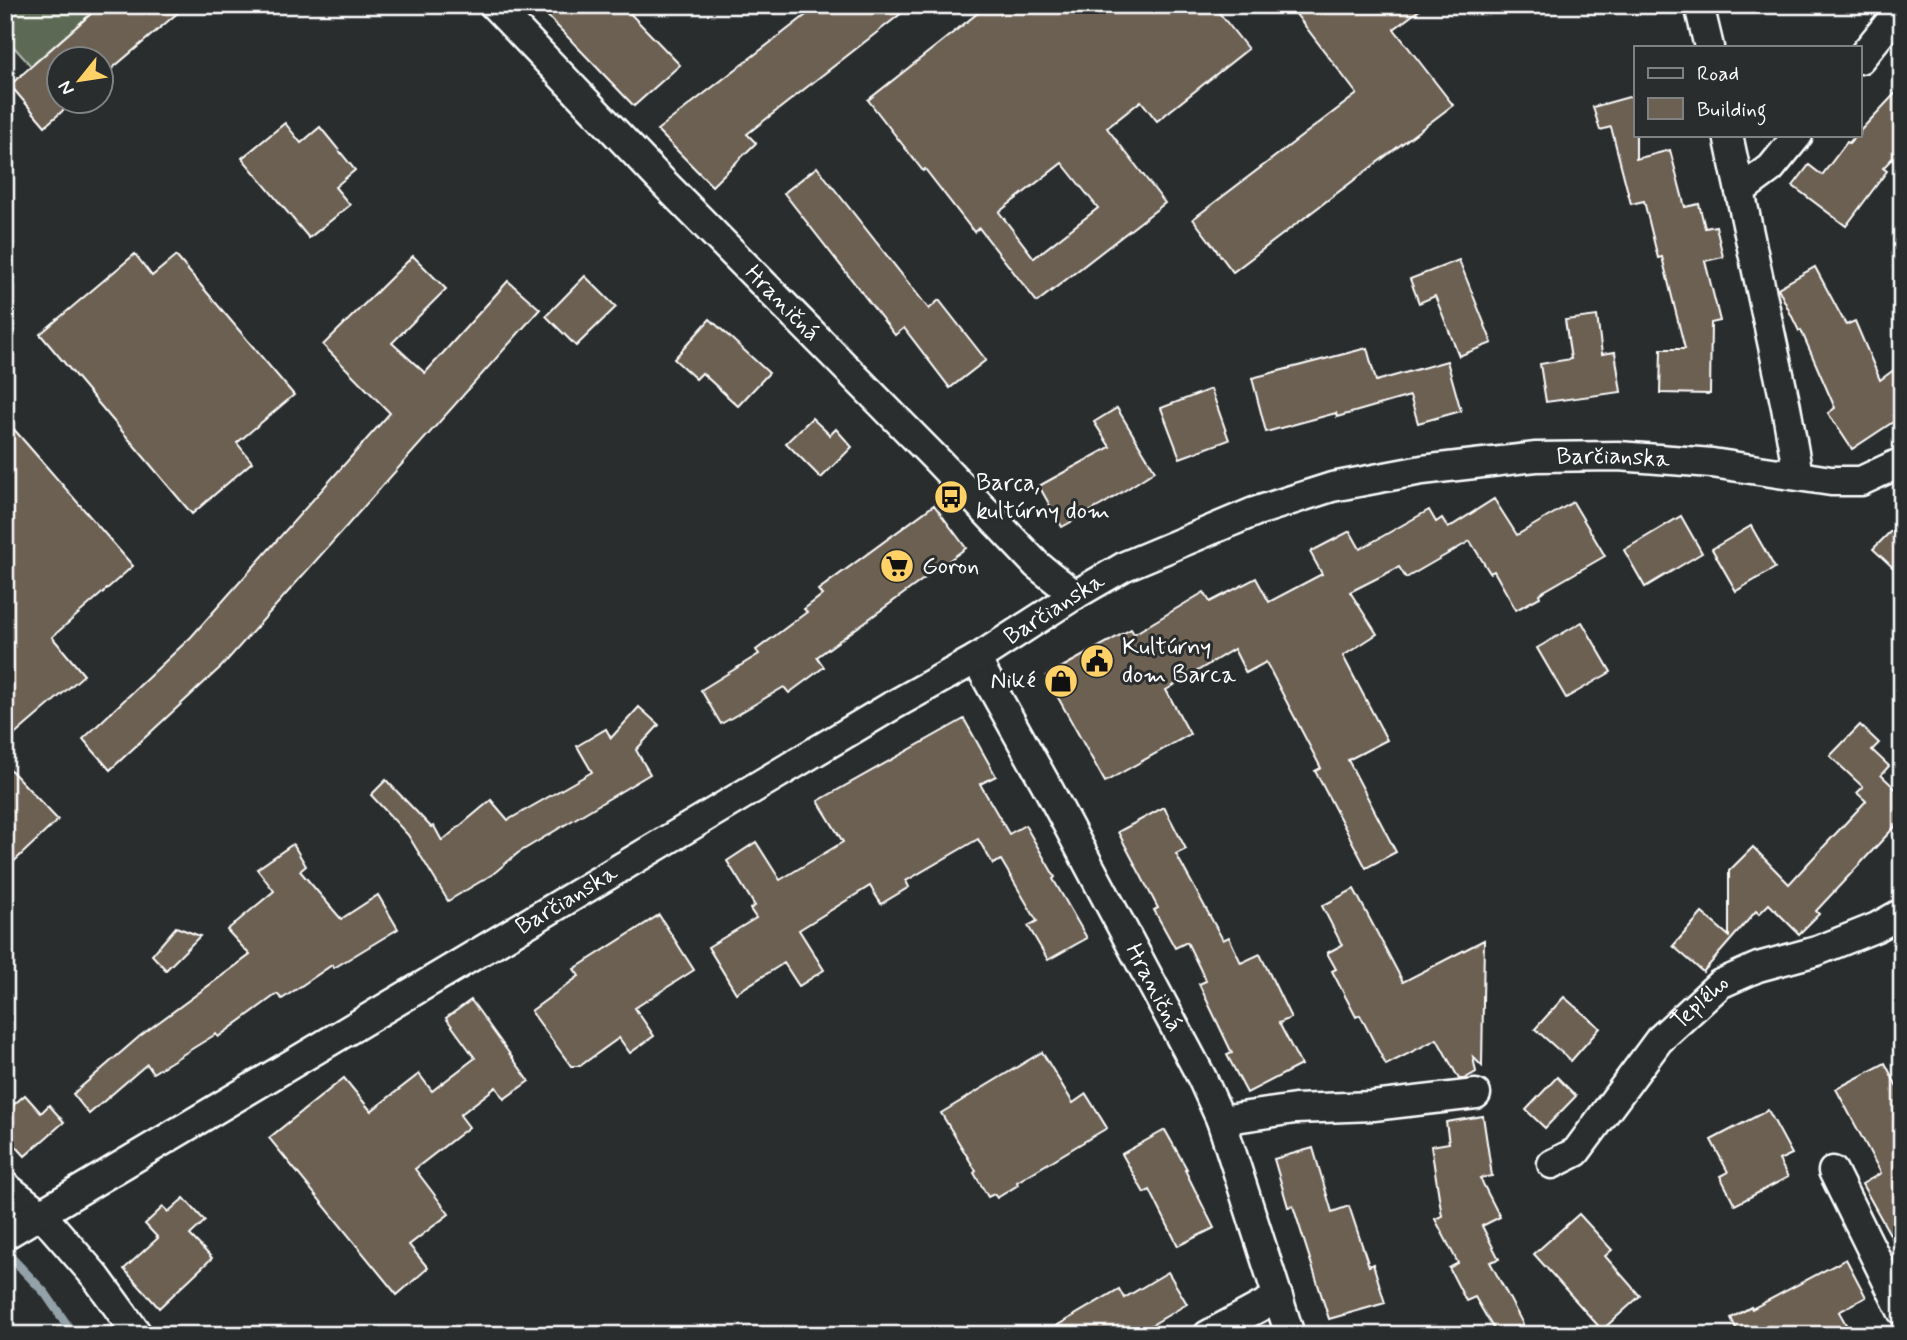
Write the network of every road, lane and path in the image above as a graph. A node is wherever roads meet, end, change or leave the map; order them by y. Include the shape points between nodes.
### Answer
1 (494, 5) edge
2 (1699, 5) edge
3 (1902, 7) edge
4 (1709, 46) edge
5 (1862, 57) edge
6 (1728, 136) edge
7 (1797, 136) edge
8 (1740, 191) junction
9 (1902, 462) edge
10 (1798, 475) junction
11 (1075, 595) junction
12 (976, 659) junction
13 (1902, 913) edge
14 (1476, 1094) dead end
15 (1221, 1120) junction
16 (1552, 1164) dead end
17 (1833, 1171) dead end
18 (5, 1186) edge
19 (22, 1225) edge
20 (1892, 1268) edge
21 (1278, 1297) junction
22 (1902, 1311) edge
23 (138, 1335) edge
24 (1208, 1335) edge
25 (1290, 1335) edge

1 - 11 street, Hraničná via 1037,565
2 - 4 street
3 - 5 street
6 - 8 street
7 - 8 street via 1771,168
8 - 10 street
9 - 10 street, Barčianska via 1861,481
10 - 11 street, Barčianska via 1618,456 1536,457 1422,471 1332,487 1254,513 1125,566
11 - 12 street, Barčianska
12 - 15 street, Hraničná
12 - 19 street, Barčianska
13 - 16 street, Teplého via 1817,951 1758,967 1720,984 1659,1040 1576,1152
14 - 15 street via 1294,1109
15 - 21 street, Hraničná
17 - 20 street
18 - 19 street
19 - 23 street via 96,1277
20 - 22 street
21 - 24 street
21 - 25 street, Hraničná

